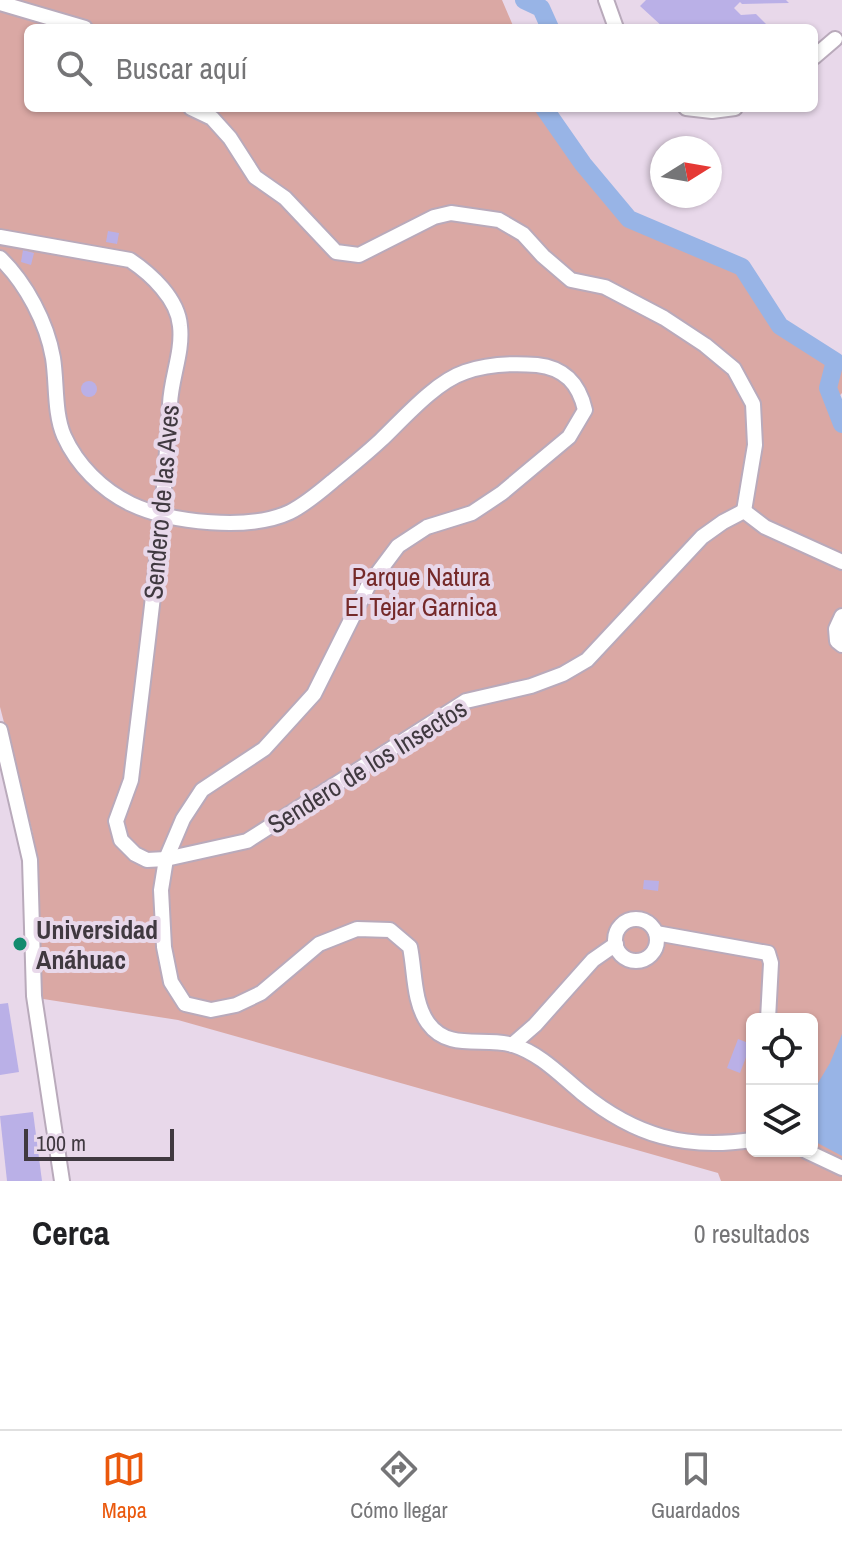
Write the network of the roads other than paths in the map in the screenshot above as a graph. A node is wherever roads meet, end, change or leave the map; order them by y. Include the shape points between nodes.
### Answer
1 (606, 0) edge
2 (0, 3) edge
3 (71, 24) edge
4 (615, 24) edge
5 (835, 39) dead end
6 (818, 54) edge
7 (199, 112) edge
8 (0, 237) edge
9 (0, 258) edge
10 (744, 511) junction
11 (162, 515) junction
12 (842, 562) edge
13 (842, 616) edge
14 (842, 645) edge
15 (0, 730) edge
16 (166, 859) junction
17 (656, 933) junction
18 (616, 944) junction
19 (768, 1013) edge
20 (512, 1045) junction
21 (746, 1140) edge
22 (818, 1157) edge
23 (842, 1168) edge
24 (62, 1181) edge

1 - 4 street
2 - 3 street
5 - 6 street
7 - 10 street via 230,138 255,177 285,198 336,252 359,255 451,213 499,220 523,234 571,280 605,287 705,345 734,369 753,404 755,445
8 - 11 street, Sendero de las Aves via 130,260 169,298 180,324
9 - 11 street via 33,301 52,355 64,435 89,476 130,504
10 - 12 street via 765,527
10 - 16 street, Sendero de los Insectos via 702,537 587,660 531,686 466,701 247,841
11 - 16 street, Sendero de las Aves via 131,780 116,821 121,840 135,854 147,860
11 - 16 street via 257,522 290,512 358,460 422,400 462,373 504,363 540,366 562,373 581,391 585,410 569,437 472,513 427,527 398,546 368,586 314,694 264,749 202,790
13 - 14 street via 836,629
15 - 24 street via 30,860 34,996
16 - 20 street via 161,890 164,947 171,982 185,1004 211,1010 236,1005 261,993 319,944 357,929 390,930 410,947 418,1004 428,1024 445,1038
17 - 18 street via 641,920 627,921 617,930
17 - 18 street via 652,953 641,960 622,956
17 - 19 street via 768,953
18 - 20 street via 593,960
20 - 21 street via 540,1057 616,1118 656,1135 693,1144
22 - 23 street

